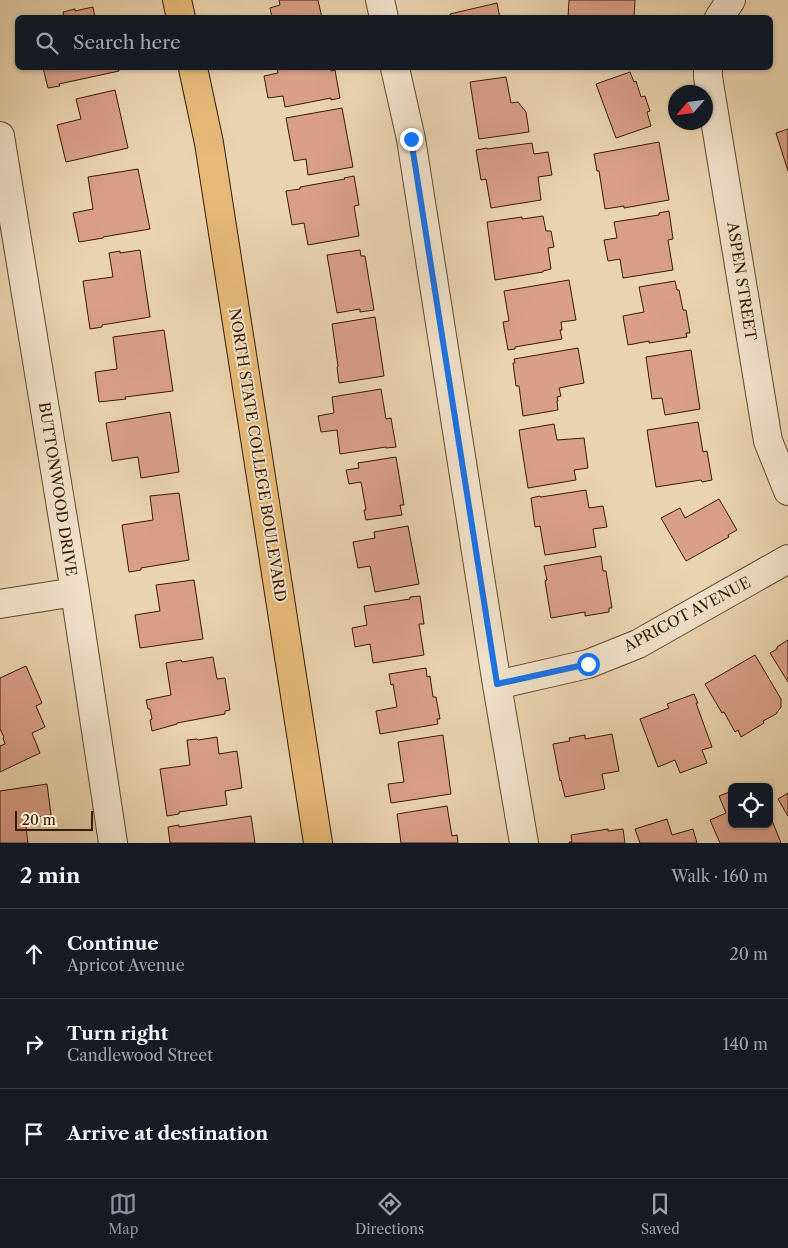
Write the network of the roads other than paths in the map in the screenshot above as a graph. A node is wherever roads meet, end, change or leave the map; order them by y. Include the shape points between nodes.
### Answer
1 (177, 0) edge
2 (380, 0) edge
3 (731, 0) edge
4 (180, 15) edge
5 (383, 15) edge
6 (721, 15) edge
7 (193, 70) edge
8 (395, 70) edge
9 (708, 70) edge
10 (0, 136) edge
11 (788, 491) edge
12 (788, 560) edge
13 (74, 592) junction
14 (0, 604) edge
15 (497, 684) junction
16 (113, 843) edge
17 (318, 843) edge
18 (524, 843) edge

1 - 4 main road
2 - 5 street
3 - 6 street
7 - 17 main road, NORTH STATE COLLEGE BOULEVARD via 209,143
8 - 15 street via 411,139
9 - 11 street, ASPEN STREET via 768,440
10 - 13 street, BUTTONWOOD DRIVE
12 - 15 street, APRICOT AVENUE via 638,644 588,664
13 - 14 street
13 - 16 street, BUTTONWOOD DRIVE
15 - 18 street

